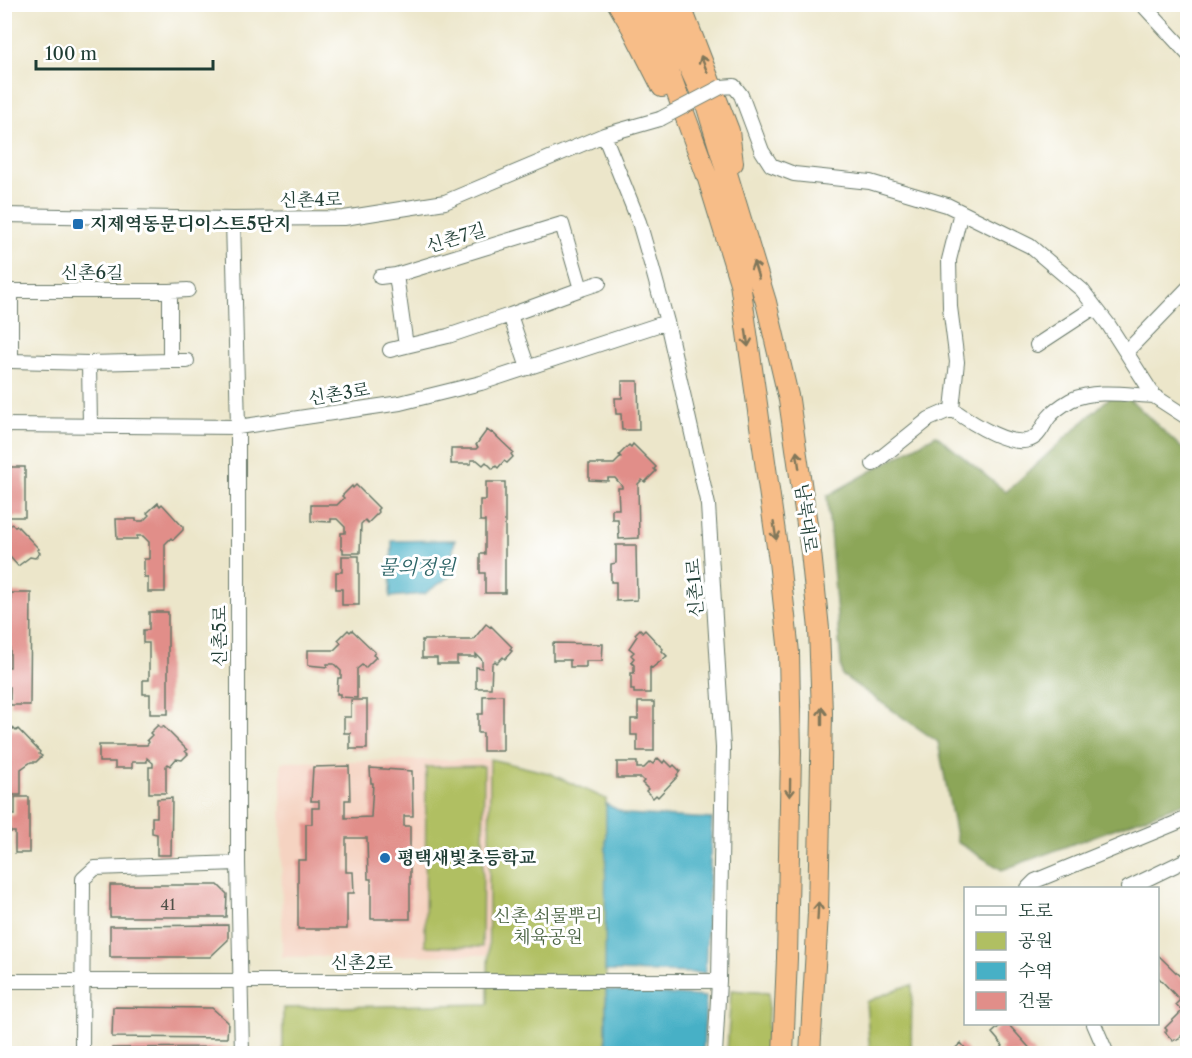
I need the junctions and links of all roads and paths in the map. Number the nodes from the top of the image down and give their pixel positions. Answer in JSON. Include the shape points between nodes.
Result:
{"nodes":[{"id":1,"x":618,"y":4,"type":"edge"},
{"id":2,"x":638,"y":4,"type":"edge"},
{"id":3,"x":660,"y":4,"type":"edge"},
{"id":4,"x":680,"y":4,"type":"edge"},
{"id":5,"x":1142,"y":4,"type":"edge"},
{"id":6,"x":1188,"y":54,"type":"edge"},
{"id":7,"x":604,"y":135,"type":"junction"},
{"id":8,"x":735,"y":201,"type":"junction"},
{"id":9,"x":961,"y":212,"type":"junction"},
{"id":10,"x":4,"y":215,"type":"edge"},
{"id":11,"x":233,"y":219,"type":"junction"},
{"id":12,"x":723,"y":230,"type":"junction"},
{"id":13,"x":396,"y":276,"type":"junction"},
{"id":14,"x":380,"y":277,"type":"dead end"},
{"id":15,"x":599,"y":283,"type":"dead end"},
{"id":16,"x":1188,"y":288,"type":"edge"},
{"id":17,"x":581,"y":289,"type":"junction"},
{"id":18,"x":188,"y":290,"type":"dead end"},
{"id":19,"x":8,"y":291,"type":"edge"},
{"id":20,"x":171,"y":291,"type":"junction"},
{"id":21,"x":1095,"y":307,"type":"junction"},
{"id":22,"x":510,"y":315,"type":"junction"},
{"id":23,"x":667,"y":322,"type":"junction"},
{"id":24,"x":1037,"y":345,"type":"dead end"},
{"id":25,"x":406,"y":346,"type":"junction"},
{"id":26,"x":390,"y":350,"type":"dead end"},
{"id":27,"x":1127,"y":351,"type":"junction"},
{"id":28,"x":187,"y":361,"type":"dead end"},
{"id":29,"x":8,"y":362,"type":"edge"},
{"id":30,"x":171,"y":362,"type":"junction"},
{"id":31,"x":89,"y":363,"type":"junction"},
{"id":32,"x":528,"y":368,"type":"junction"},
{"id":33,"x":1154,"y":396,"type":"junction"},
{"id":34,"x":952,"y":409,"type":"junction"},
{"id":35,"x":1188,"y":418,"type":"edge"},
{"id":36,"x":4,"y":425,"type":"edge"},
{"id":37,"x":90,"y":425,"type":"junction"},
{"id":38,"x":238,"y":428,"type":"junction"},
{"id":39,"x":873,"y":464,"type":"dead end"},
{"id":40,"x":1188,"y":818,"type":"edge"},
{"id":41,"x":1188,"y":859,"type":"edge"},
{"id":42,"x":238,"y":863,"type":"junction"},
{"id":43,"x":1029,"y":887,"type":"edge"},
{"id":44,"x":1130,"y":887,"type":"edge"},
{"id":45,"x":4,"y":981,"type":"edge"},
{"id":46,"x":82,"y":981,"type":"junction"},
{"id":47,"x":240,"y":981,"type":"junction"},
{"id":48,"x":719,"y":981,"type":"junction"},
{"id":49,"x":1095,"y":1025,"type":"edge"},
{"id":50,"x":82,"y":1053,"type":"edge"},
{"id":51,"x":242,"y":1053,"type":"edge"},
{"id":52,"x":715,"y":1053,"type":"edge"},
{"id":53,"x":783,"y":1053,"type":"edge"},
{"id":54,"x":810,"y":1053,"type":"edge"},
{"id":55,"x":1107,"y":1053,"type":"edge"}],
"edges":[{"from":1,"to":12,"type":"highway","via":[[657,74],[710,212]]},
{"from":2,"to":12,"type":"highway","name":"남북대로","via":[[666,63]]},
{"from":3,"to":8,"type":"highway","name":"남북대로","via":[[706,104]]},
{"from":8,"to":4,"type":"highway","one_way":true,"via":[[729,131]]},
{"from":5,"to":6,"type":"street"},
{"from":7,"to":9,"type":"street","name":"신촌4로","bridge":true,"via":[[660,119],[721,87],[734,86],[771,165],[794,174],[870,182]]},
{"from":7,"to":11,"type":"street","name":"신촌4로","via":[[445,202],[344,218]]},
{"from":7,"to":23,"type":"street","name":"신촌1로","via":[[639,222]]},
{"from":54,"to":8,"type":"highway","name":"남북대로","one_way":true,"via":[[821,823],[819,629],[789,400],[766,302]]},
{"from":9,"to":21,"type":"street","via":[[1030,246],[1082,290]]},
{"from":9,"to":34,"type":"street","via":[[949,260],[957,362]]},
{"from":10,"to":11,"type":"street","name":"신촌4로"},
{"from":11,"to":38,"type":"street","name":"신촌5로"},
{"from":12,"to":53,"type":"highway","name":"남북대로","one_way":true,"via":[[740,283],[789,653],[791,753]]},
{"from":13,"to":14,"type":"street","name":"신촌7길"},
{"from":13,"to":17,"type":"street","name":"신촌7길","via":[[568,222]]},
{"from":13,"to":25,"type":"street"},
{"from":15,"to":17,"type":"street"},
{"from":16,"to":27,"type":"street"},
{"from":17,"to":22,"type":"street"},
{"from":18,"to":20,"type":"street","name":"신촌6길"},
{"from":19,"to":20,"type":"street","name":"신촌6길"},
{"from":19,"to":29,"type":"street","name":"신촌6길"},
{"from":20,"to":30,"type":"street"},
{"from":21,"to":24,"type":"street"},
{"from":21,"to":27,"type":"street"},
{"from":22,"to":25,"type":"street"},
{"from":22,"to":32,"type":"street"},
{"from":23,"to":32,"type":"street","name":"신촌3로"},
{"from":23,"to":48,"type":"street","name":"신촌1로","via":[[708,505],[723,748]]},
{"from":25,"to":26,"type":"street"},
{"from":27,"to":33,"type":"street"},
{"from":28,"to":30,"type":"street","name":"신촌6길"},
{"from":29,"to":31,"type":"street","name":"신촌6길"},
{"from":30,"to":31,"type":"street","name":"신촌6길"},
{"from":31,"to":37,"type":"street"},
{"from":32,"to":38,"type":"street","name":"신촌3로","via":[[400,402]]},
{"from":33,"to":34,"type":"street","via":[[1093,394],[1071,400],[1050,415],[1028,441],[992,434]]},
{"from":33,"to":35,"type":"street"},
{"from":34,"to":39,"type":"street","via":[[929,419]]},
{"from":36,"to":37,"type":"street","name":"신촌3로"},
{"from":37,"to":38,"type":"street","name":"신촌3로"},
{"from":38,"to":42,"type":"street","name":"신촌5로"},
{"from":40,"to":43,"type":"street","via":[[1035,881]]},
{"from":41,"to":44,"type":"street"},
{"from":42,"to":46,"type":"street","via":[[95,868],[83,879]]},
{"from":42,"to":47,"type":"street","name":"신촌5로"},
{"from":45,"to":46,"type":"street","name":"신촌2로"},
{"from":46,"to":47,"type":"street","name":"신촌2로"},
{"from":46,"to":50,"type":"street"},
{"from":47,"to":48,"type":"street","name":"신촌2로"},
{"from":47,"to":51,"type":"street","name":"신촌5로"},
{"from":48,"to":52,"type":"street","name":"신촌1로"},
{"from":49,"to":55,"type":"street"}]}
